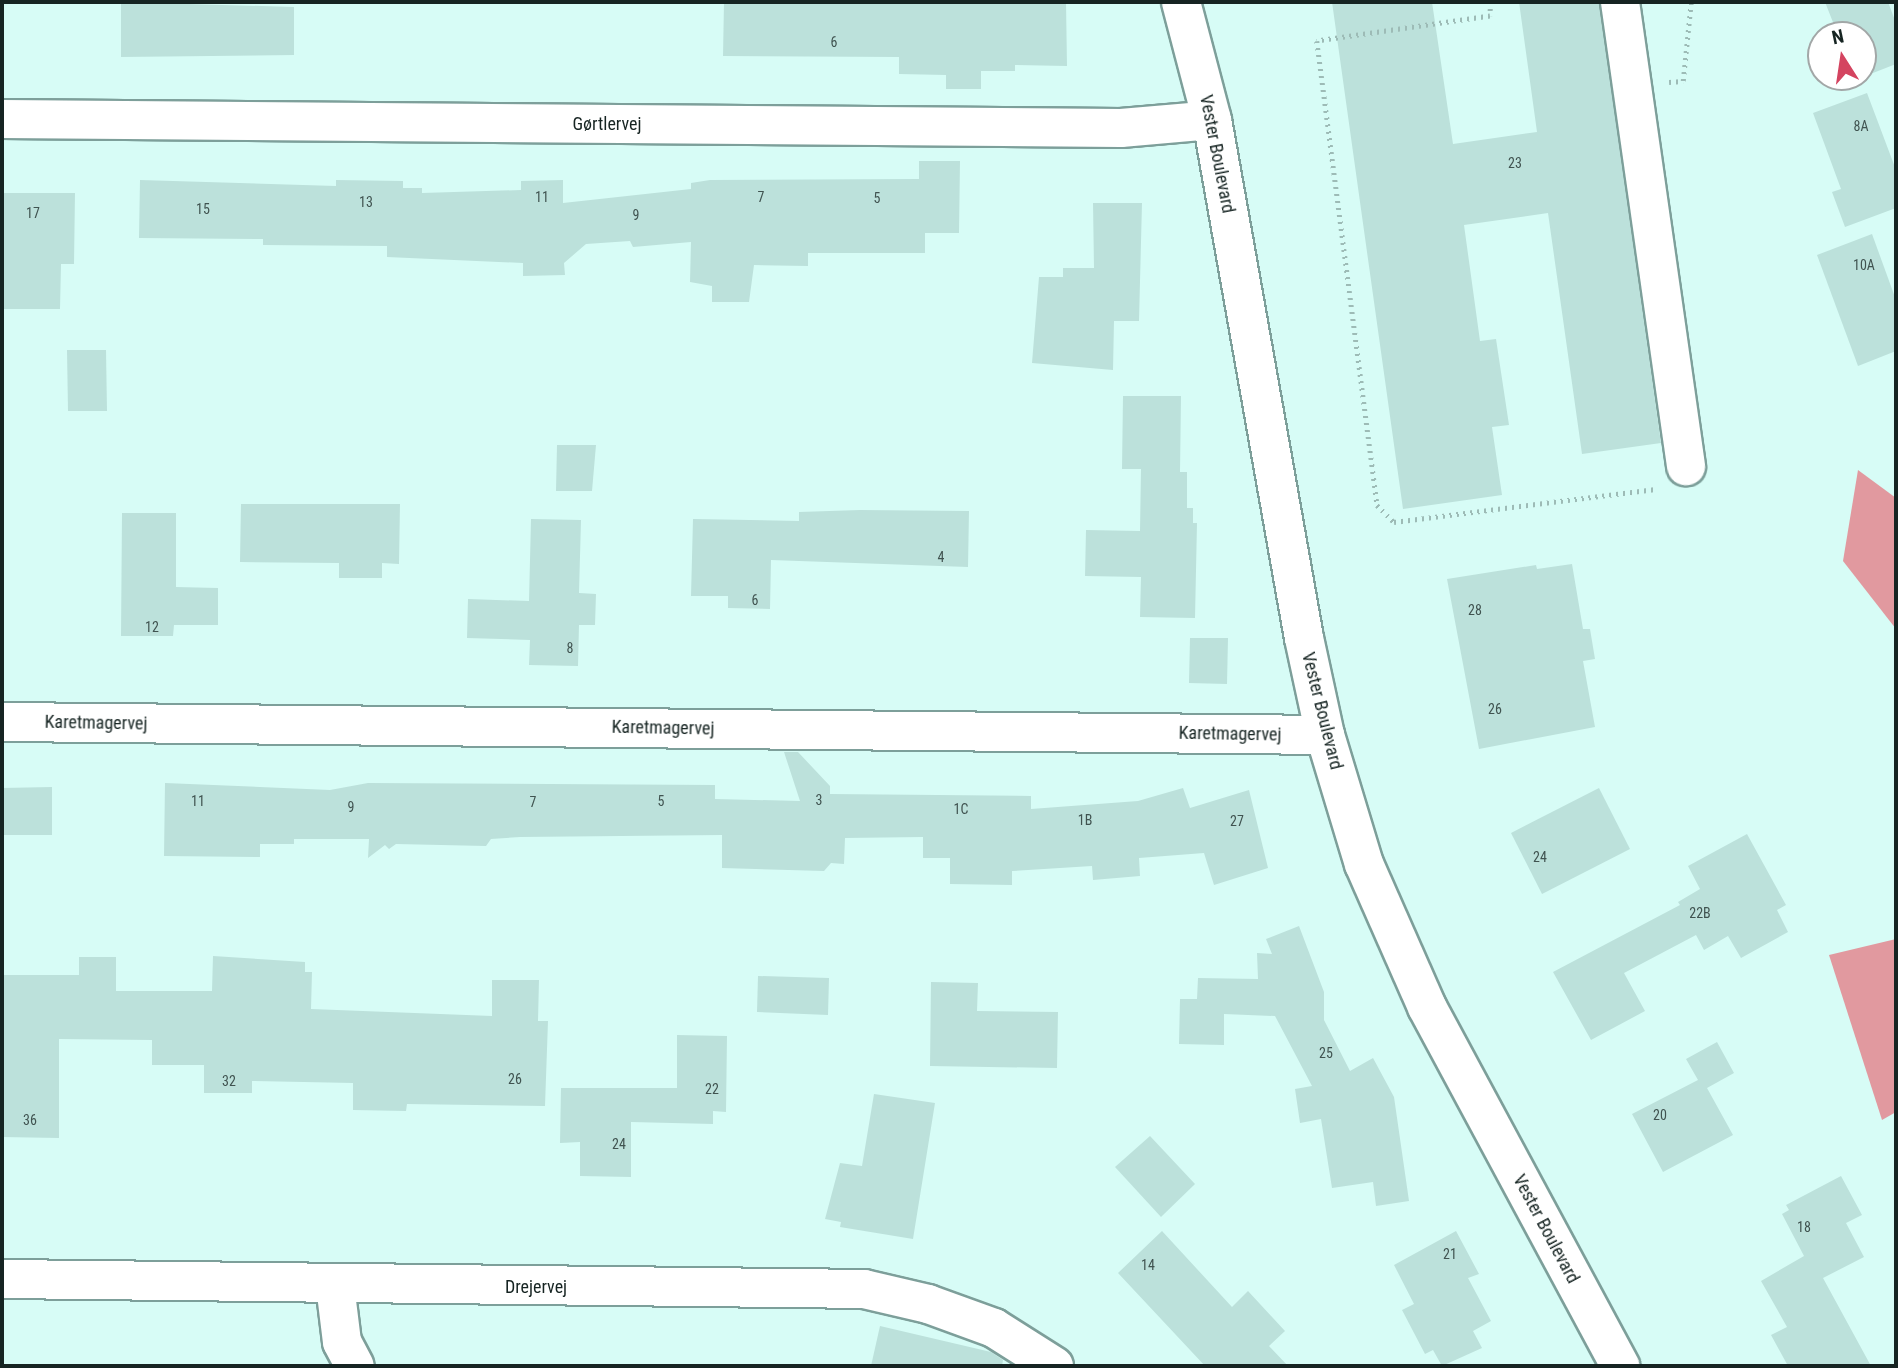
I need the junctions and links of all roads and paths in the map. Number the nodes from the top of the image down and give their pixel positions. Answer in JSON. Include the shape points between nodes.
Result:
{"nodes":[{"id":1,"x":1181,"y":2,"type":"edge"},
{"id":2,"x":1492,"y":2,"type":"edge"},
{"id":3,"x":1620,"y":2,"type":"edge"},
{"id":4,"x":1691,"y":2,"type":"edge"},
{"id":5,"x":1632,"y":82,"type":"junction"},
{"id":6,"x":2,"y":119,"type":"edge"},
{"id":7,"x":1212,"y":120,"type":"junction"},
{"id":8,"x":1686,"y":466,"type":"joint"},
{"id":9,"x":2,"y":722,"type":"edge"},
{"id":10,"x":1325,"y":735,"type":"junction"},
{"id":11,"x":2,"y":1279,"type":"edge"},
{"id":12,"x":335,"y":1285,"type":"junction"},
{"id":13,"x":355,"y":1366,"type":"edge"},
{"id":14,"x":1054,"y":1366,"type":"edge"},
{"id":15,"x":1620,"y":1366,"type":"edge"}],
"edges":[{"from":1,"to":7,"type":"street","name":"Vester Boulevard"},
{"from":2,"to":8,"type":"path","via":[[1489,16],[1317,41],[1377,505],[1394,522],[1656,489]]},
{"from":3,"to":5,"type":"street"},
{"from":4,"to":5,"type":"path","via":[[1683,82]]},
{"from":5,"to":8,"type":"street"},
{"from":6,"to":7,"type":"street","name":"Gørtlervej","via":[[1121,128]]},
{"from":7,"to":10,"type":"street","name":"Vester Boulevard"},
{"from":9,"to":10,"type":"street","name":"Karetmagervej"},
{"from":10,"to":15,"type":"street","name":"Vester Boulevard","via":[[1364,864],[1427,1007]]},
{"from":11,"to":12,"type":"street","name":"Drejervej"},
{"from":12,"to":13,"type":"street","via":[[342,1342]]},
{"from":12,"to":14,"type":"street","name":"Drejervej","via":[[864,1289],[928,1304],[994,1328]]}]}
